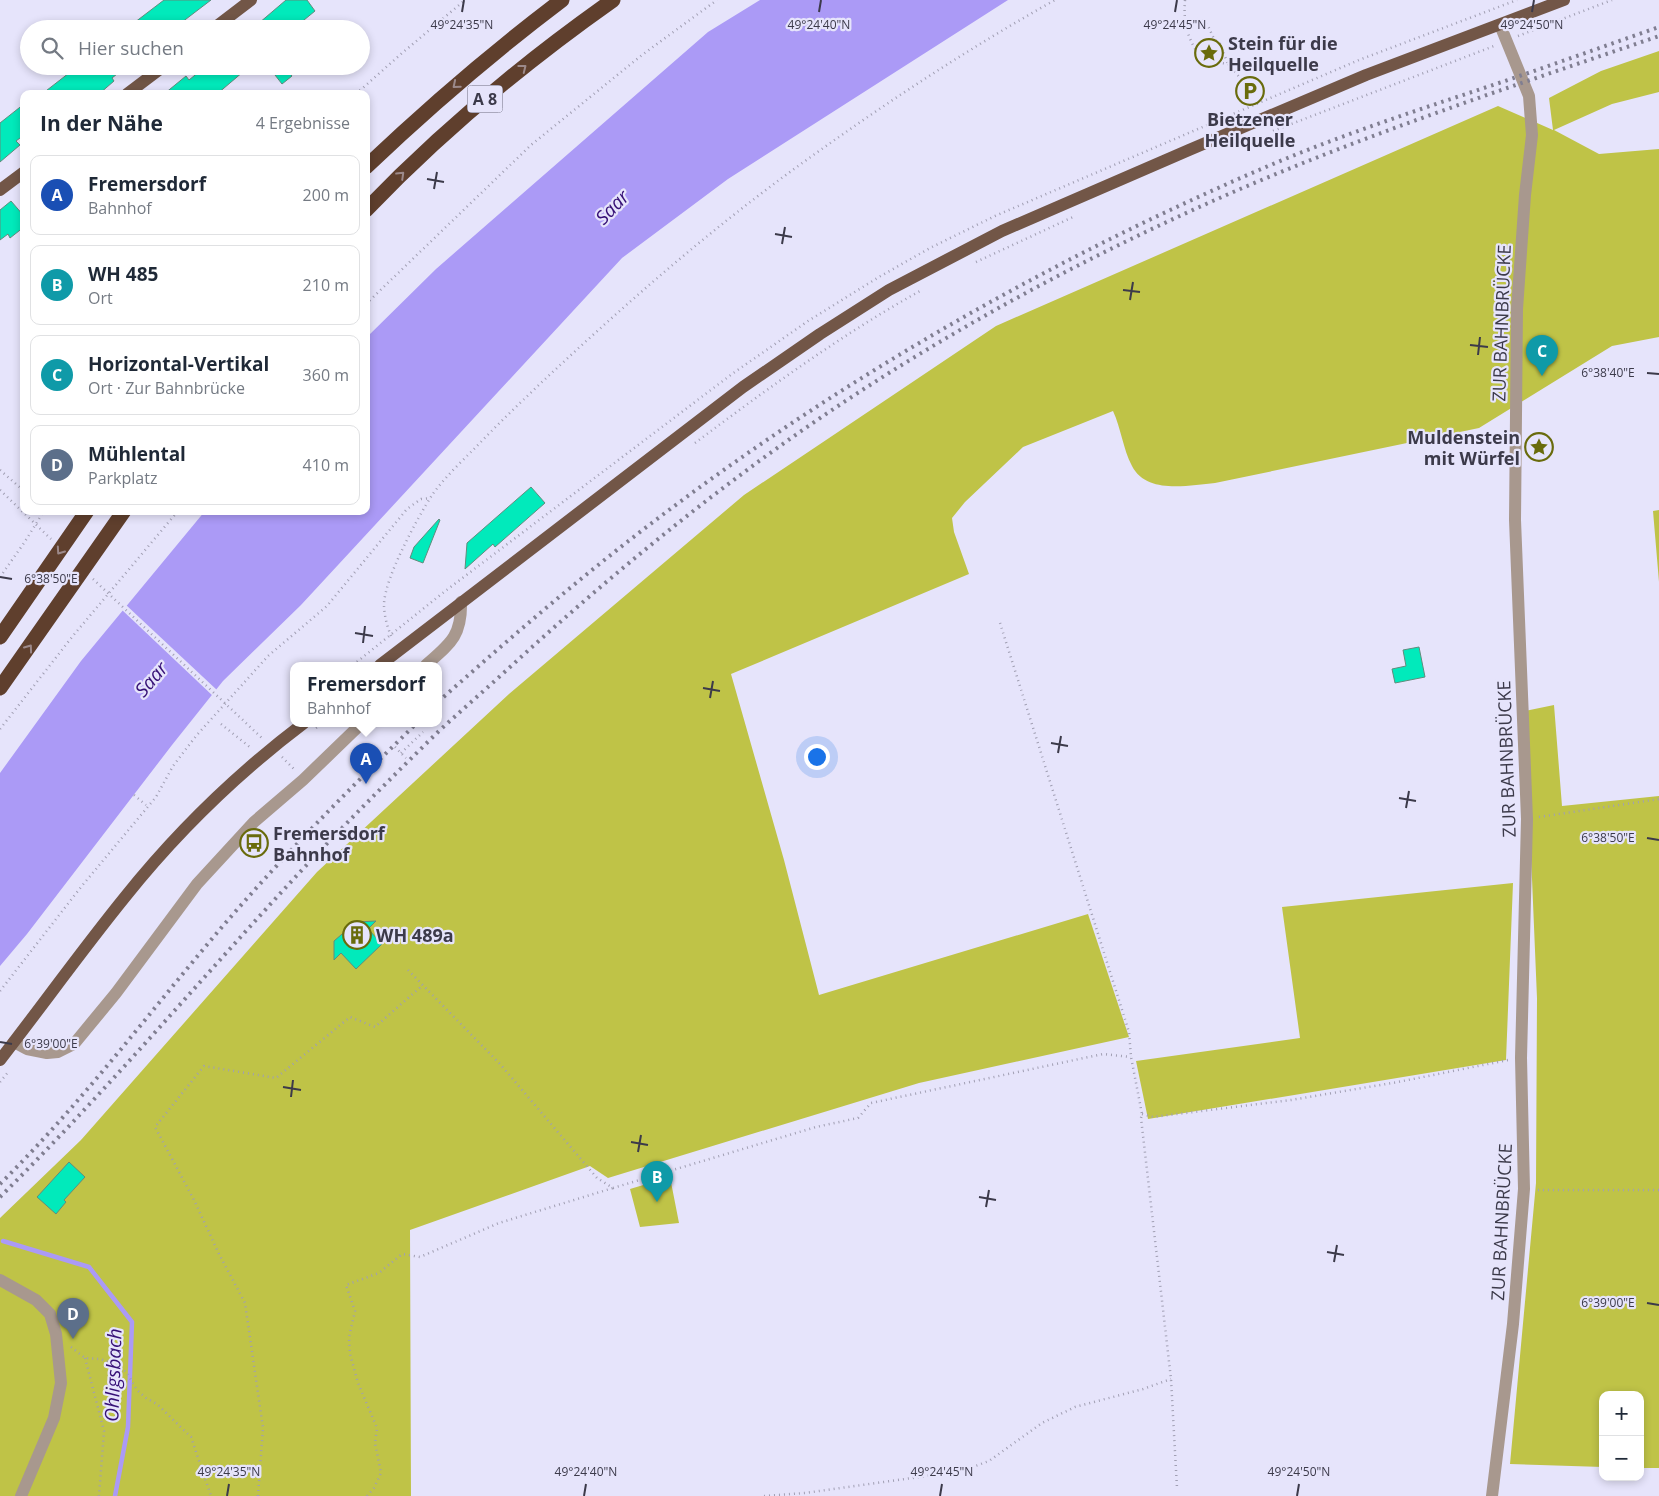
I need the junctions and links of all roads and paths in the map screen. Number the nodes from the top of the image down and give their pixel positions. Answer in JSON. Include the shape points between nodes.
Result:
{"nodes":[{"id":1,"x":251,"y":0,"type":"edge"},
{"id":2,"x":465,"y":0,"type":"edge"},
{"id":3,"x":562,"y":0,"type":"edge"},
{"id":4,"x":614,"y":0,"type":"edge"},
{"id":5,"x":717,"y":0,"type":"edge"},
{"id":6,"x":1055,"y":0,"type":"edge"},
{"id":7,"x":1185,"y":0,"type":"edge"},
{"id":8,"x":1564,"y":0,"type":"edge"},
{"id":9,"x":1612,"y":0,"type":"edge"},
{"id":10,"x":1203,"y":19,"type":"dead end"},
{"id":11,"x":225,"y":20,"type":"edge"},
{"id":12,"x":1500,"y":25,"type":"junction"},
{"id":13,"x":1506,"y":41,"type":"junction"},
{"id":14,"x":1228,"y":64,"type":"junction"},
{"id":15,"x":152,"y":75,"type":"edge"},
{"id":16,"x":1248,"y":87,"type":"dead end"},
{"id":17,"x":132,"y":90,"type":"edge"},
{"id":18,"x":360,"y":90,"type":"edge"},
{"id":19,"x":1266,"y":134,"type":"dead end"},
{"id":20,"x":370,"y":163,"type":"edge"},
{"id":21,"x":20,"y":175,"type":"edge"},
{"id":22,"x":0,"y":190,"type":"edge"},
{"id":23,"x":370,"y":206,"type":"edge"},
{"id":24,"x":1076,"y":216,"type":"dead end"},
{"id":25,"x":972,"y":264,"type":"dead end"},
{"id":26,"x":922,"y":290,"type":"dead end"},
{"id":27,"x":370,"y":300,"type":"edge"},
{"id":28,"x":693,"y":445,"type":"dead end"},
{"id":29,"x":0,"y":470,"type":"edge"},
{"id":30,"x":20,"y":488,"type":"edge"},
{"id":31,"x":0,"y":490,"type":"edge"},
{"id":32,"x":431,"y":498,"type":"junction"},
{"id":33,"x":20,"y":509,"type":"edge"},
{"id":34,"x":26,"y":515,"type":"edge"},
{"id":35,"x":42,"y":515,"type":"edge"},
{"id":36,"x":85,"y":515,"type":"edge"},
{"id":37,"x":121,"y":515,"type":"edge"},
{"id":38,"x":175,"y":515,"type":"edge"},
{"id":39,"x":58,"y":545,"type":"dead end"},
{"id":40,"x":87,"y":572,"type":"dead end"},
{"id":41,"x":0,"y":577,"type":"edge"},
{"id":42,"x":461,"y":602,"type":"junction"},
{"id":43,"x":1000,"y":623,"type":"dead end"},
{"id":44,"x":0,"y":637,"type":"edge"},
{"id":45,"x":398,"y":652,"type":"junction"},
{"id":46,"x":384,"y":662,"type":"edge"},
{"id":47,"x":429,"y":662,"type":"edge"},
{"id":48,"x":0,"y":688,"type":"edge"},
{"id":49,"x":221,"y":724,"type":"dead end"},
{"id":50,"x":308,"y":727,"type":"edge"},
{"id":51,"x":358,"y":727,"type":"edge"},
{"id":52,"x":0,"y":729,"type":"edge"},
{"id":53,"x":423,"y":732,"type":"dead end"},
{"id":54,"x":267,"y":743,"type":"dead end"},
{"id":55,"x":395,"y":746,"type":"dead end"},
{"id":56,"x":252,"y":749,"type":"dead end"},
{"id":57,"x":286,"y":750,"type":"dead end"},
{"id":58,"x":401,"y":753,"type":"junction"},
{"id":59,"x":406,"y":758,"type":"dead end"},
{"id":60,"x":296,"y":770,"type":"dead end"},
{"id":61,"x":134,"y":795,"type":"dead end"},
{"id":62,"x":1659,"y":799,"type":"edge"},
{"id":63,"x":146,"y":805,"type":"dead end"},
{"id":64,"x":1528,"y":819,"type":"junction"},
{"id":65,"x":408,"y":970,"type":"dead end"},
{"id":66,"x":424,"y":985,"type":"junction"},
{"id":67,"x":0,"y":991,"type":"edge"},
{"id":68,"x":14,"y":1042,"type":"junction"},
{"id":69,"x":1131,"y":1057,"type":"junction"},
{"id":70,"x":1521,"y":1058,"type":"junction"},
{"id":71,"x":0,"y":1060,"type":"edge"},
{"id":72,"x":1142,"y":1114,"type":"junction"},
{"id":73,"x":613,"y":1188,"type":"junction"},
{"id":74,"x":1524,"y":1189,"type":"junction"},
{"id":75,"x":1659,"y":1190,"type":"edge"},
{"id":76,"x":0,"y":1280,"type":"edge"},
{"id":77,"x":1170,"y":1379,"type":"junction"},
{"id":78,"x":1177,"y":1488,"type":"dead end"},
{"id":79,"x":21,"y":1496,"type":"edge"},
{"id":80,"x":100,"y":1496,"type":"edge"},
{"id":81,"x":211,"y":1496,"type":"edge"},
{"id":82,"x":258,"y":1496,"type":"edge"},
{"id":83,"x":367,"y":1496,"type":"edge"},
{"id":84,"x":765,"y":1496,"type":"edge"},
{"id":85,"x":1492,"y":1496,"type":"edge"}],
"edges":[{"from":1,"to":11,"type":"main road"},
{"from":2,"to":18,"type":"path"},
{"from":3,"to":20,"type":"highway","number":"A 8","one_way":true,"via":[[422,114]]},
{"from":23,"to":4,"type":"highway","number":"A 8","one_way":true,"via":[[442,136],[516,74]]},
{"from":5,"to":27,"type":"path","via":[[642,55],[531,145]]},
{"from":6,"to":32,"type":"path","via":[[930,74],[792,171],[696,245],[500,421]]},
{"from":7,"to":14,"type":"path","via":[[1186,30],[1202,60]]},
{"from":8,"to":12,"type":"main road"},
{"from":9,"to":13,"type":"path"},
{"from":10,"to":14,"type":"path","via":[[1220,44]]},
{"from":12,"to":13,"type":"street","name":"ZUR BAHNBRÜCKE"},
{"from":12,"to":42,"type":"main road","via":[[1357,79],[1029,219],[889,290],[743,387]]},
{"from":13,"to":19,"type":"path"},
{"from":13,"to":64,"type":"street","name":"ZUR BAHNBRÜCKE","via":[[1528,96],[1532,135],[1516,309],[1515,520]]},
{"from":14,"to":16,"type":"path"},
{"from":15,"to":17,"type":"main road"},
{"from":21,"to":22,"type":"main road"},
{"from":24,"to":25,"type":"path"},
{"from":26,"to":28,"type":"path","via":[[831,346]]},
{"from":29,"to":30,"type":"path"},
{"from":31,"to":33,"type":"path"},
{"from":32,"to":45,"type":"path","via":[[387,584],[385,617]]},
{"from":32,"to":67,"type":"path","via":[[421,499],[407,509],[327,606],[268,656],[201,729],[173,766],[156,797]]},
{"from":34,"to":39,"type":"path"},
{"from":35,"to":41,"type":"path"},
{"from":36,"to":44,"type":"highway","one_way":true},
{"from":48,"to":37,"type":"highway","one_way":true},
{"from":38,"to":52,"type":"path"},
{"from":40,"to":54,"type":"path"},
{"from":42,"to":45,"type":"main road"},
{"from":42,"to":47,"type":"street","via":[[457,633]]},
{"from":43,"to":69,"type":"path","via":[[1129,1032]]},
{"from":45,"to":46,"type":"main road"},
{"from":49,"to":56,"type":"path"},
{"from":50,"to":68,"type":"main road","via":[[276,744],[211,803],[162,854]]},
{"from":51,"to":68,"type":"street","via":[[254,822],[197,884],[74,1044],[58,1052],[47,1053],[27,1049]]},
{"from":53,"to":58,"type":"path"},
{"from":55,"to":58,"type":"path"},
{"from":57,"to":60,"type":"path","via":[[280,757]]},
{"from":58,"to":59,"type":"path"},
{"from":61,"to":63,"type":"path"},
{"from":62,"to":64,"type":"path"},
{"from":64,"to":70,"type":"street","name":"ZUR BAHNBRÜCKE"},
{"from":65,"to":66,"type":"path"},
{"from":66,"to":73,"type":"path","via":[[500,1064],[597,1178]]},
{"from":66,"to":82,"type":"path","via":[[374,1027],[350,1017],[276,1078],[204,1066],[155,1127],[245,1303],[263,1428]]},
{"from":68,"to":71,"type":"main road"},
{"from":69,"to":72,"type":"path"},
{"from":69,"to":73,"type":"path","via":[[1102,1054],[871,1103],[858,1118],[816,1127]]},
{"from":70,"to":72,"type":"path","via":[[1291,1100],[1153,1117]]},
{"from":70,"to":74,"type":"street","name":"ZUR BAHNBRÜCKE"},
{"from":72,"to":77,"type":"path"},
{"from":73,"to":83,"type":"path","via":[[499,1223],[420,1257],[402,1254],[379,1273],[346,1285],[356,1312],[349,1337],[350,1354],[376,1428],[375,1443],[381,1473]]},
{"from":74,"to":75,"type":"path"},
{"from":74,"to":85,"type":"street","name":"ZUR BAHNBRÜCKE","via":[[1513,1324]]},
{"from":76,"to":79,"type":"street","via":[[36,1300],[50,1314],[56,1334],[61,1383],[54,1418]]},
{"from":77,"to":78,"type":"path"},
{"from":77,"to":84,"type":"path","via":[[1075,1407],[1042,1423],[989,1461],[962,1471]]},
{"from":80,"to":81,"type":"path","via":[[104,1431],[85,1358],[117,1365],[127,1373],[137,1390],[157,1404],[191,1437]]}]}
